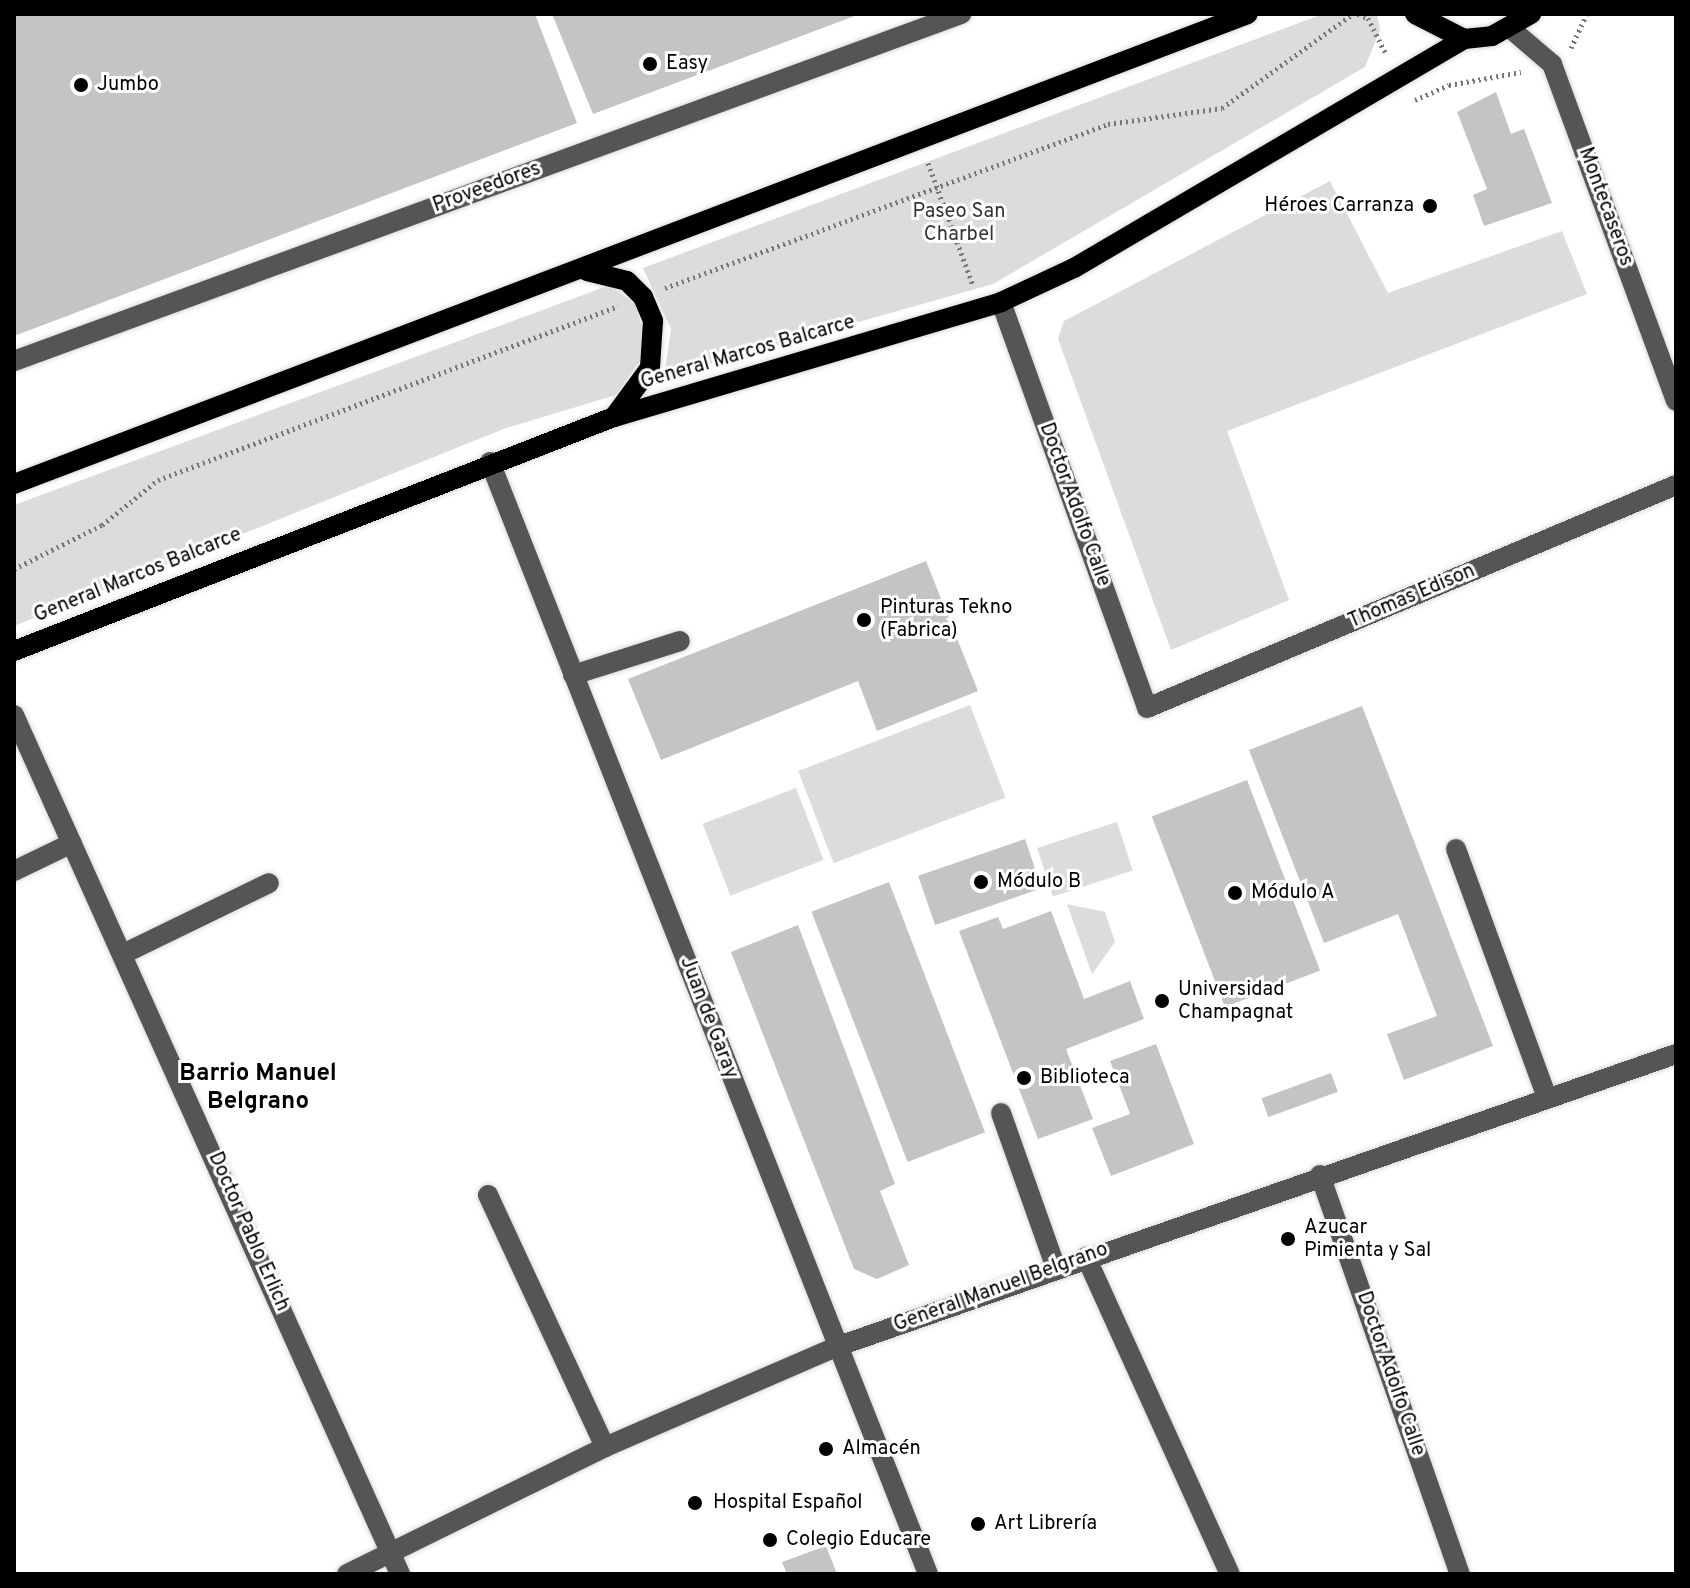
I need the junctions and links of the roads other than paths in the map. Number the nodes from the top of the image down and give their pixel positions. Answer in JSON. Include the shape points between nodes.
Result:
{"nodes":[{"id":1,"x":961,"y":14,"type":"edge"},
{"id":2,"x":1248,"y":14,"type":"edge"},
{"id":3,"x":1415,"y":14,"type":"edge"},
{"id":4,"x":1531,"y":14,"type":"edge"},
{"id":5,"x":1511,"y":29,"type":"junction"},
{"id":6,"x":1464,"y":39,"type":"junction"},
{"id":7,"x":581,"y":270,"type":"junction"},
{"id":8,"x":991,"y":305,"type":"junction"},
{"id":9,"x":14,"y":361,"type":"edge"},
{"id":10,"x":1676,"y":401,"type":"edge"},
{"id":11,"x":614,"y":417,"type":"junction"},
{"id":12,"x":490,"y":462,"type":"junction"},
{"id":13,"x":14,"y":484,"type":"edge"},
{"id":14,"x":1676,"y":485,"type":"edge"},
{"id":15,"x":680,"y":641,"type":"dead end"},
{"id":16,"x":14,"y":651,"type":"edge"},
{"id":17,"x":573,"y":675,"type":"junction"},
{"id":18,"x":1147,"y":708,"type":"joint"},
{"id":19,"x":14,"y":715,"type":"edge"},
{"id":20,"x":72,"y":843,"type":"junction"},
{"id":21,"x":1456,"y":849,"type":"dead end"},
{"id":22,"x":14,"y":871,"type":"edge"},
{"id":23,"x":269,"y":883,"type":"dead end"},
{"id":24,"x":123,"y":954,"type":"junction"},
{"id":25,"x":1676,"y":1054,"type":"edge"},
{"id":26,"x":1547,"y":1098,"type":"junction"},
{"id":27,"x":1001,"y":1113,"type":"dead end"},
{"id":28,"x":1320,"y":1175,"type":"junction"},
{"id":29,"x":488,"y":1195,"type":"dead end"},
{"id":30,"x":1086,"y":1257,"type":"junction"},
{"id":31,"x":1056,"y":1268,"type":"junction"},
{"id":32,"x":836,"y":1347,"type":"junction"},
{"id":33,"x":605,"y":1447,"type":"junction"},
{"id":34,"x":391,"y":1550,"type":"junction"},
{"id":35,"x":347,"y":1574,"type":"edge"},
{"id":36,"x":400,"y":1574,"type":"edge"},
{"id":37,"x":928,"y":1574,"type":"edge"},
{"id":38,"x":1230,"y":1574,"type":"edge"},
{"id":39,"x":1460,"y":1574,"type":"edge"}],
"edges":[{"from":1,"to":9,"type":"street","name":"Proveedores"},
{"from":2,"to":7,"type":"main road"},
{"from":3,"to":6,"type":"main road"},
{"from":4,"to":5,"type":"main road"},
{"from":5,"to":6,"type":"main road","name":"General Marcos Balcarce"},
{"from":5,"to":10,"type":"street","name":"Montecaseros","via":[[1552,64]]},
{"from":6,"to":8,"type":"main road","name":"General Marcos Balcarce","via":[[1074,268]]},
{"from":7,"to":11,"type":"main road","via":[[615,275],[643,297],[655,353]]},
{"from":7,"to":13,"type":"main road"},
{"from":8,"to":11,"type":"main road","name":"General Marcos Balcarce"},
{"from":8,"to":18,"type":"street","name":"Doctor Adolfo Calle"},
{"from":11,"to":12,"type":"main road","name":"General Marcos Balcarce"},
{"from":12,"to":16,"type":"main road","name":"General Marcos Balcarce"},
{"from":12,"to":17,"type":"street","name":"Juan de Garay"},
{"from":14,"to":18,"type":"street","name":"Thomas Edison"},
{"from":15,"to":17,"type":"street"},
{"from":17,"to":32,"type":"street","name":"Juan de Garay"},
{"from":19,"to":20,"type":"street","name":"Doctor Pablo Erlich"},
{"from":20,"to":22,"type":"street"},
{"from":20,"to":24,"type":"street","name":"Doctor Pablo Erlich"},
{"from":21,"to":26,"type":"street"},
{"from":23,"to":24,"type":"street"},
{"from":24,"to":34,"type":"street","name":"Doctor Pablo Erlich"},
{"from":25,"to":26,"type":"street","name":"General Manuel Belgrano"},
{"from":26,"to":28,"type":"street","name":"General Manuel Belgrano"},
{"from":27,"to":31,"type":"street"},
{"from":28,"to":30,"type":"street","name":"General Manuel Belgrano"},
{"from":28,"to":39,"type":"street","name":"Doctor Adolfo Calle"},
{"from":29,"to":33,"type":"street"},
{"from":30,"to":31,"type":"street","name":"General Manuel Belgrano"},
{"from":30,"to":38,"type":"street"},
{"from":31,"to":32,"type":"street","name":"General Manuel Belgrano"},
{"from":32,"to":33,"type":"street","name":"General Manuel Belgrano"},
{"from":32,"to":37,"type":"street","name":"Juan de Garay"},
{"from":33,"to":34,"type":"street","name":"General Manuel Belgrano"},
{"from":34,"to":35,"type":"street","name":"General Manuel Belgrano"},
{"from":34,"to":36,"type":"street","name":"Doctor Pablo Erlich"}]}
